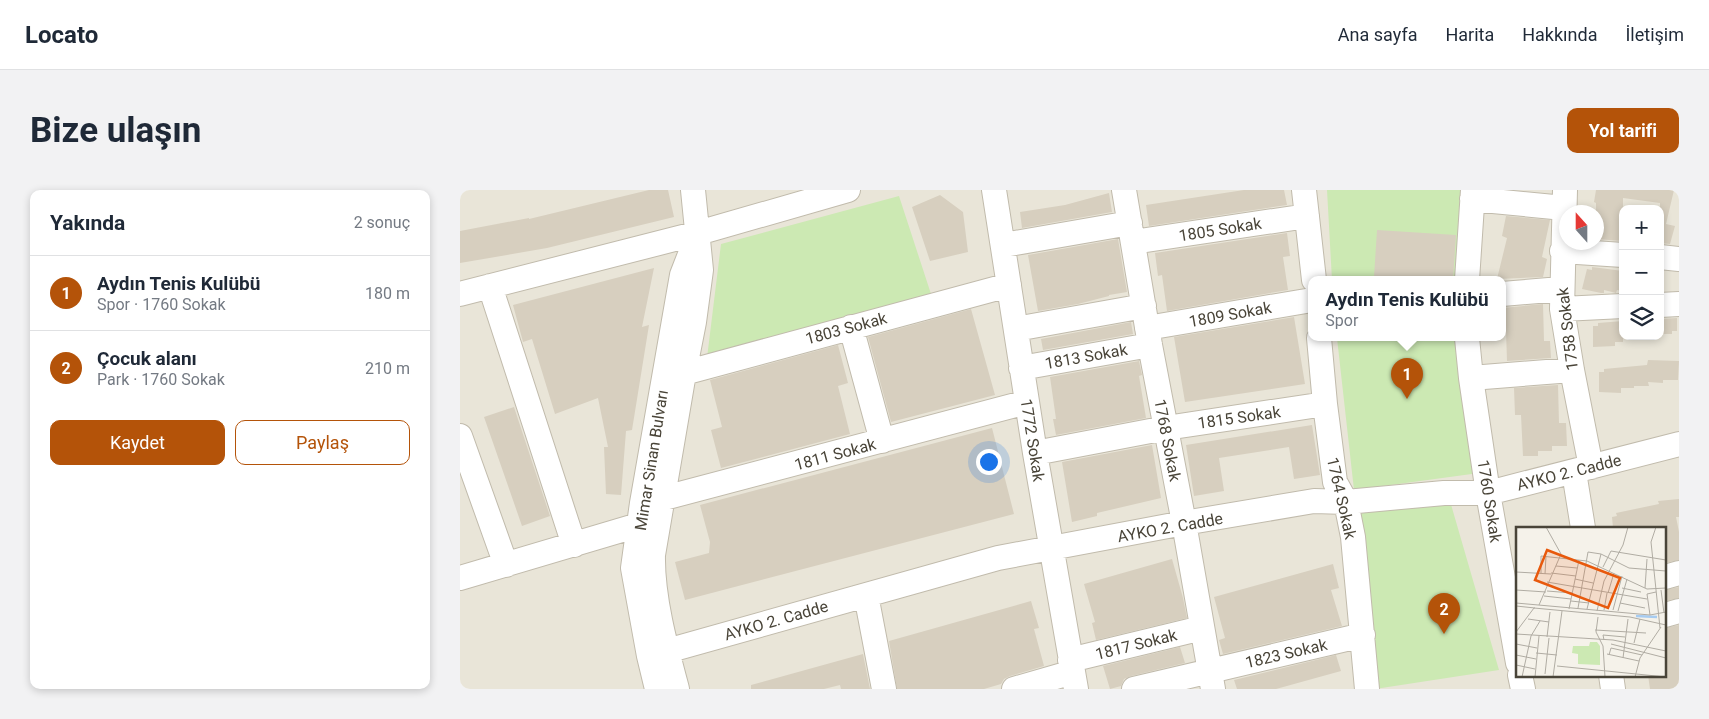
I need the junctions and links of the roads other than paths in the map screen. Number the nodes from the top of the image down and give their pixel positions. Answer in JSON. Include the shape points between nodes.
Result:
{"nodes":[{"id":1,"x":693,"y":190,"type":"edge"},
{"id":2,"x":848,"y":190,"type":"edge"},
{"id":3,"x":994,"y":190,"type":"edge"},
{"id":4,"x":1124,"y":190,"type":"edge"},
{"id":5,"x":1304,"y":190,"type":"edge"},
{"id":6,"x":1472,"y":194,"type":"edge"},
{"id":7,"x":1564,"y":199,"type":"edge"},
{"id":8,"x":1308,"y":216,"type":"junction"},
{"id":9,"x":1131,"y":232,"type":"junction"},
{"id":10,"x":698,"y":233,"type":"junction"},
{"id":11,"x":1004,"y":245,"type":"junction"},
{"id":12,"x":1562,"y":251,"type":"junction"},
{"id":13,"x":1619,"y":255,"type":"edge"},
{"id":14,"x":1664,"y":258,"type":"edge"},
{"id":15,"x":1679,"y":259,"type":"edge"},
{"id":16,"x":1314,"y":276,"type":"edge"},
{"id":17,"x":1467,"y":276,"type":"edge"},
{"id":18,"x":1009,"y":285,"type":"junction"},
{"id":19,"x":490,"y":286,"type":"junction"},
{"id":20,"x":460,"y":294,"type":"edge"},
{"id":21,"x":1506,"y":294,"type":"edge"},
{"id":22,"x":1562,"y":299,"type":"junction"},
{"id":23,"x":1308,"y":301,"type":"edge"},
{"id":24,"x":1679,"y":304,"type":"edge"},
{"id":25,"x":1664,"y":305,"type":"edge"},
{"id":26,"x":1619,"y":306,"type":"edge"},
{"id":27,"x":850,"y":327,"type":"junction"},
{"id":28,"x":1147,"y":327,"type":"junction"},
{"id":29,"x":1016,"y":329,"type":"junction"},
{"id":30,"x":1319,"y":341,"type":"edge"},
{"id":31,"x":1467,"y":341,"type":"edge"},
{"id":32,"x":1021,"y":368,"type":"junction"},
{"id":33,"x":1572,"y":370,"type":"junction"},
{"id":34,"x":684,"y":374,"type":"junction"},
{"id":35,"x":1471,"y":378,"type":"junction"},
{"id":36,"x":1027,"y":402,"type":"junction"},
{"id":37,"x":1325,"y":404,"type":"junction"},
{"id":38,"x":1166,"y":428,"type":"junction"},
{"id":39,"x":460,"y":436,"type":"edge"},
{"id":40,"x":882,"y":441,"type":"junction"},
{"id":41,"x":1679,"y":444,"type":"edge"},
{"id":42,"x":1034,"y":453,"type":"junction"},
{"id":43,"x":1583,"y":469,"type":"junction"},
{"id":44,"x":1488,"y":493,"type":"junction"},
{"id":45,"x":1346,"y":502,"type":"junction"},
{"id":46,"x":651,"y":512,"type":"junction"},
{"id":47,"x":1184,"y":523,"type":"junction"},
{"id":48,"x":1583,"y":527,"type":"edge"},
{"id":49,"x":574,"y":545,"type":"junction"},
{"id":50,"x":1052,"y":549,"type":"junction"},
{"id":51,"x":506,"y":565,"type":"junction"},
{"id":52,"x":1679,"y":573,"type":"edge"},
{"id":53,"x":1666,"y":577,"type":"edge"},
{"id":54,"x":460,"y":578,"type":"edge"},
{"id":55,"x":866,"y":595,"type":"junction"},
{"id":56,"x":1679,"y":611,"type":"edge"},
{"id":57,"x":1666,"y":615,"type":"edge"},
{"id":58,"x":1202,"y":628,"type":"junction"},
{"id":59,"x":1363,"y":635,"type":"junction"},
{"id":60,"x":1515,"y":638,"type":"edge"},
{"id":61,"x":658,"y":654,"type":"junction"},
{"id":62,"x":1073,"y":674,"type":"edge"},
{"id":63,"x":1212,"y":680,"type":"edge"},
{"id":64,"x":657,"y":689,"type":"edge"},
{"id":65,"x":677,"y":689,"type":"edge"},
{"id":66,"x":884,"y":689,"type":"edge"},
{"id":67,"x":1014,"y":689,"type":"edge"},
{"id":68,"x":1134,"y":689,"type":"edge"},
{"id":69,"x":1367,"y":689,"type":"edge"}],
"edges":[{"from":1,"to":10,"type":"street","name":"Mimar Sinan Bulvarı"},
{"from":2,"to":10,"type":"street"},
{"from":3,"to":11,"type":"street","name":"1772 Sokak"},
{"from":4,"to":9,"type":"street","name":"1768 Sokak"},
{"from":5,"to":8,"type":"street"},
{"from":6,"to":7,"type":"street"},
{"from":6,"to":17,"type":"street"},
{"from":7,"to":12,"type":"street","name":"1758 Sokak"},
{"from":8,"to":9,"type":"street","name":"1805 Sokak"},
{"from":8,"to":16,"type":"street"},
{"from":9,"to":11,"type":"street","name":"1805 Sokak"},
{"from":9,"to":28,"type":"street","name":"1768 Sokak"},
{"from":10,"to":19,"type":"street"},
{"from":10,"to":34,"type":"street","name":"Mimar Sinan Bulvarı","via":[[701,270]]},
{"from":10,"to":46,"type":"street","name":"Mimar Sinan Bulvarı","via":[[682,275]]},
{"from":11,"to":18,"type":"street","name":"1772 Sokak"},
{"from":12,"to":13,"type":"street"},
{"from":12,"to":22,"type":"street","name":"1758 Sokak"},
{"from":14,"to":15,"type":"street"},
{"from":18,"to":27,"type":"street","name":"1803 Sokak"},
{"from":18,"to":29,"type":"street","name":"1772 Sokak"},
{"from":19,"to":20,"type":"street"},
{"from":19,"to":49,"type":"street"},
{"from":21,"to":22,"type":"street"},
{"from":22,"to":26,"type":"street"},
{"from":22,"to":33,"type":"street","name":"1758 Sokak"},
{"from":23,"to":28,"type":"street","name":"1809 Sokak"},
{"from":24,"to":25,"type":"street"},
{"from":27,"to":34,"type":"street","name":"1803 Sokak"},
{"from":27,"to":40,"type":"street"},
{"from":28,"to":29,"type":"street"},
{"from":28,"to":32,"type":"street","name":"1813 Sokak"},
{"from":28,"to":38,"type":"street","name":"1768 Sokak"},
{"from":29,"to":32,"type":"street","name":"1772 Sokak"},
{"from":30,"to":37,"type":"street","name":"1764 Sokak"},
{"from":31,"to":35,"type":"street","name":"1760 Sokak"},
{"from":32,"to":36,"type":"street","name":"1772 Sokak"},
{"from":33,"to":35,"type":"street"},
{"from":33,"to":43,"type":"street","name":"1758 Sokak"},
{"from":34,"to":46,"type":"street","name":"Mimar Sinan Bulvarı"},
{"from":35,"to":44,"type":"street","name":"1760 Sokak"},
{"from":36,"to":40,"type":"street","name":"1811 Sokak"},
{"from":36,"to":42,"type":"street","name":"1772 Sokak"},
{"from":37,"to":38,"type":"street","name":"1815 Sokak"},
{"from":37,"to":45,"type":"street","name":"1764 Sokak","via":[[1335,482]]},
{"from":38,"to":42,"type":"street","name":"1815 Sokak"},
{"from":38,"to":47,"type":"street","name":"1768 Sokak"},
{"from":39,"to":51,"type":"street"},
{"from":40,"to":46,"type":"street","name":"1811 Sokak"},
{"from":41,"to":43,"type":"street","name":"AYKO 2. Cadde"},
{"from":42,"to":50,"type":"street","name":"1772 Sokak"},
{"from":43,"to":44,"type":"street","name":"AYKO 2. Cadde"},
{"from":43,"to":48,"type":"street","name":"1758 Sokak"},
{"from":44,"to":45,"type":"street","name":"AYKO 2. Cadde","via":[[1444,493]]},
{"from":44,"to":60,"type":"street","name":"1760 Sokak"},
{"from":45,"to":47,"type":"street","name":"AYKO 2. Cadde","via":[[1314,501]]},
{"from":45,"to":59,"type":"street","name":"1764 Sokak"},
{"from":46,"to":49,"type":"street","name":"1811 Sokak"},
{"from":46,"to":61,"type":"street","name":"Mimar Sinan Bulvarı","via":[[633,568]]},
{"from":47,"to":50,"type":"street","name":"AYKO 2. Cadde"},
{"from":47,"to":58,"type":"street","name":"1768 Sokak"},
{"from":49,"to":51,"type":"street","name":"1811 Sokak"},
{"from":50,"to":55,"type":"street","name":"AYKO 2. Cadde","via":[[998,558]]},
{"from":50,"to":62,"type":"street","name":"1772 Sokak"},
{"from":51,"to":54,"type":"street","name":"1811 Sokak"},
{"from":52,"to":53,"type":"street"},
{"from":55,"to":61,"type":"street","name":"AYKO 2. Cadde"},
{"from":55,"to":66,"type":"street"},
{"from":56,"to":57,"type":"street"},
{"from":58,"to":62,"type":"street","name":"1817 Sokak"},
{"from":58,"to":63,"type":"street","name":"1768 Sokak"},
{"from":59,"to":63,"type":"street","name":"1823 Sokak"},
{"from":59,"to":69,"type":"street","name":"1764 Sokak"},
{"from":61,"to":64,"type":"street","name":"Mimar Sinan Bulvarı"},
{"from":61,"to":65,"type":"street","name":"Mimar Sinan Bulvarı"},
{"from":62,"to":67,"type":"street","name":"1817 Sokak"},
{"from":63,"to":68,"type":"street","name":"1823 Sokak"}]}
